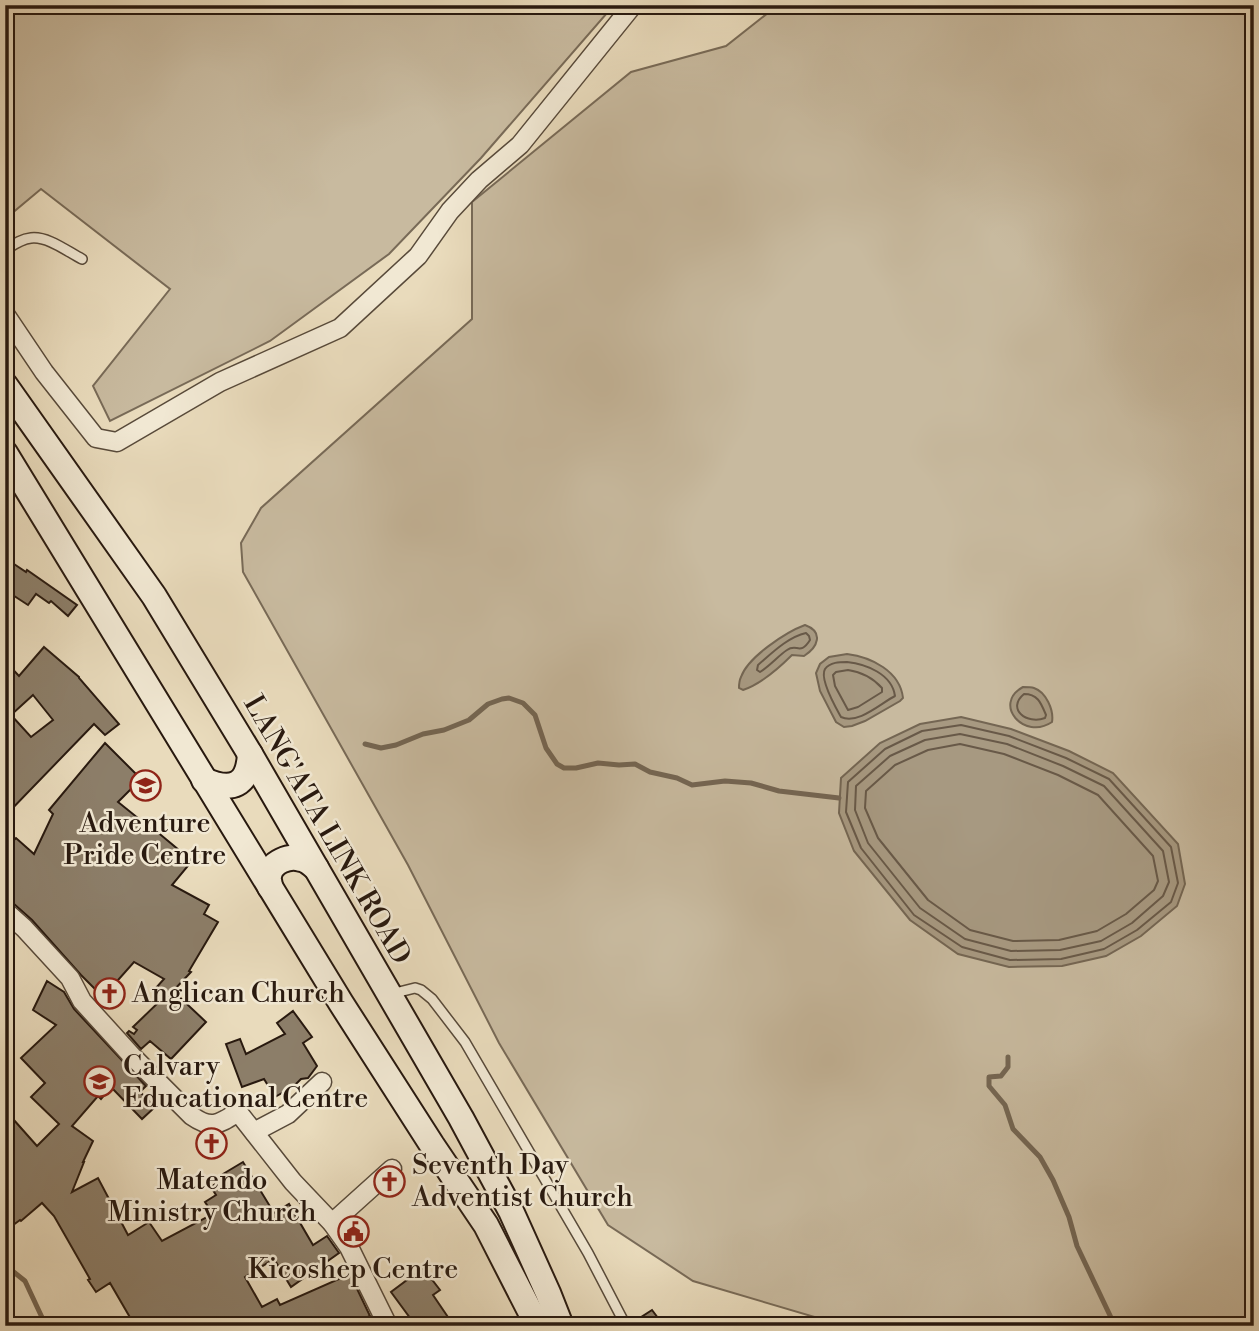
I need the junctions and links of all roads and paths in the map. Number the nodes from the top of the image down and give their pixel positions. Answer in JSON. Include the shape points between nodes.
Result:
{"nodes":[{"id":1,"x":633,"y":5,"type":"edge"},
{"id":2,"x":5,"y":250,"type":"edge"},
{"id":3,"x":82,"y":259,"type":"dead end"},
{"id":4,"x":5,"y":314,"type":"edge"},
{"id":5,"x":5,"y":385,"type":"edge"},
{"id":6,"x":5,"y":453,"type":"edge"},
{"id":7,"x":250,"y":754,"type":"junction"},
{"id":8,"x":204,"y":780,"type":"junction"},
{"id":9,"x":316,"y":868,"type":"junction"},
{"id":10,"x":270,"y":887,"type":"junction"},
{"id":11,"x":5,"y":911,"type":"edge"},
{"id":12,"x":389,"y":995,"type":"junction"},
{"id":13,"x":322,"y":1082,"type":"dead end"},
{"id":14,"x":254,"y":1132,"type":"junction"},
{"id":15,"x":392,"y":1169,"type":"dead end"},
{"id":16,"x":332,"y":1223,"type":"junction"},
{"id":17,"x":388,"y":1326,"type":"edge"},
{"id":18,"x":536,"y":1326,"type":"edge"},
{"id":19,"x":561,"y":1326,"type":"edge"},
{"id":20,"x":626,"y":1326,"type":"edge"}],
"edges":[{"from":1,"to":4,"type":"street","via":[[520,145],[450,211],[418,256],[340,328],[220,382],[117,442],[96,438]]},
{"from":2,"to":3,"type":"lane","via":[[33,237]]},
{"from":5,"to":7,"type":"main road","name":"LANG'ATA LINK ROAD","via":[[154,596]]},
{"from":6,"to":8,"type":"main road"},
{"from":7,"to":8,"type":"main road","via":[[245,778],[232,786]]},
{"from":7,"to":9,"type":"main road","name":"LANG'ATA LINK ROAD"},
{"from":8,"to":10,"type":"main road"},
{"from":9,"to":10,"type":"main road","via":[[298,858],[281,861],[269,875]]},
{"from":9,"to":12,"type":"main road","name":"LANG'ATA LINK ROAD"},
{"from":10,"to":18,"type":"main road","via":[[486,1225]]},
{"from":11,"to":14,"type":"street","via":[[70,978],[82,1001],[132,1056],[201,1123],[211,1126],[238,1112]]},
{"from":12,"to":19,"type":"main road","name":"LANG'ATA LINK ROAD","via":[[511,1211]]},
{"from":12,"to":20,"type":"lane","via":[[421,990],[464,1041]]},
{"from":13,"to":14,"type":"street","via":[[288,1114]]},
{"from":14,"to":16,"type":"street"},
{"from":15,"to":16,"type":"street"},
{"from":16,"to":17,"type":"street"}]}
